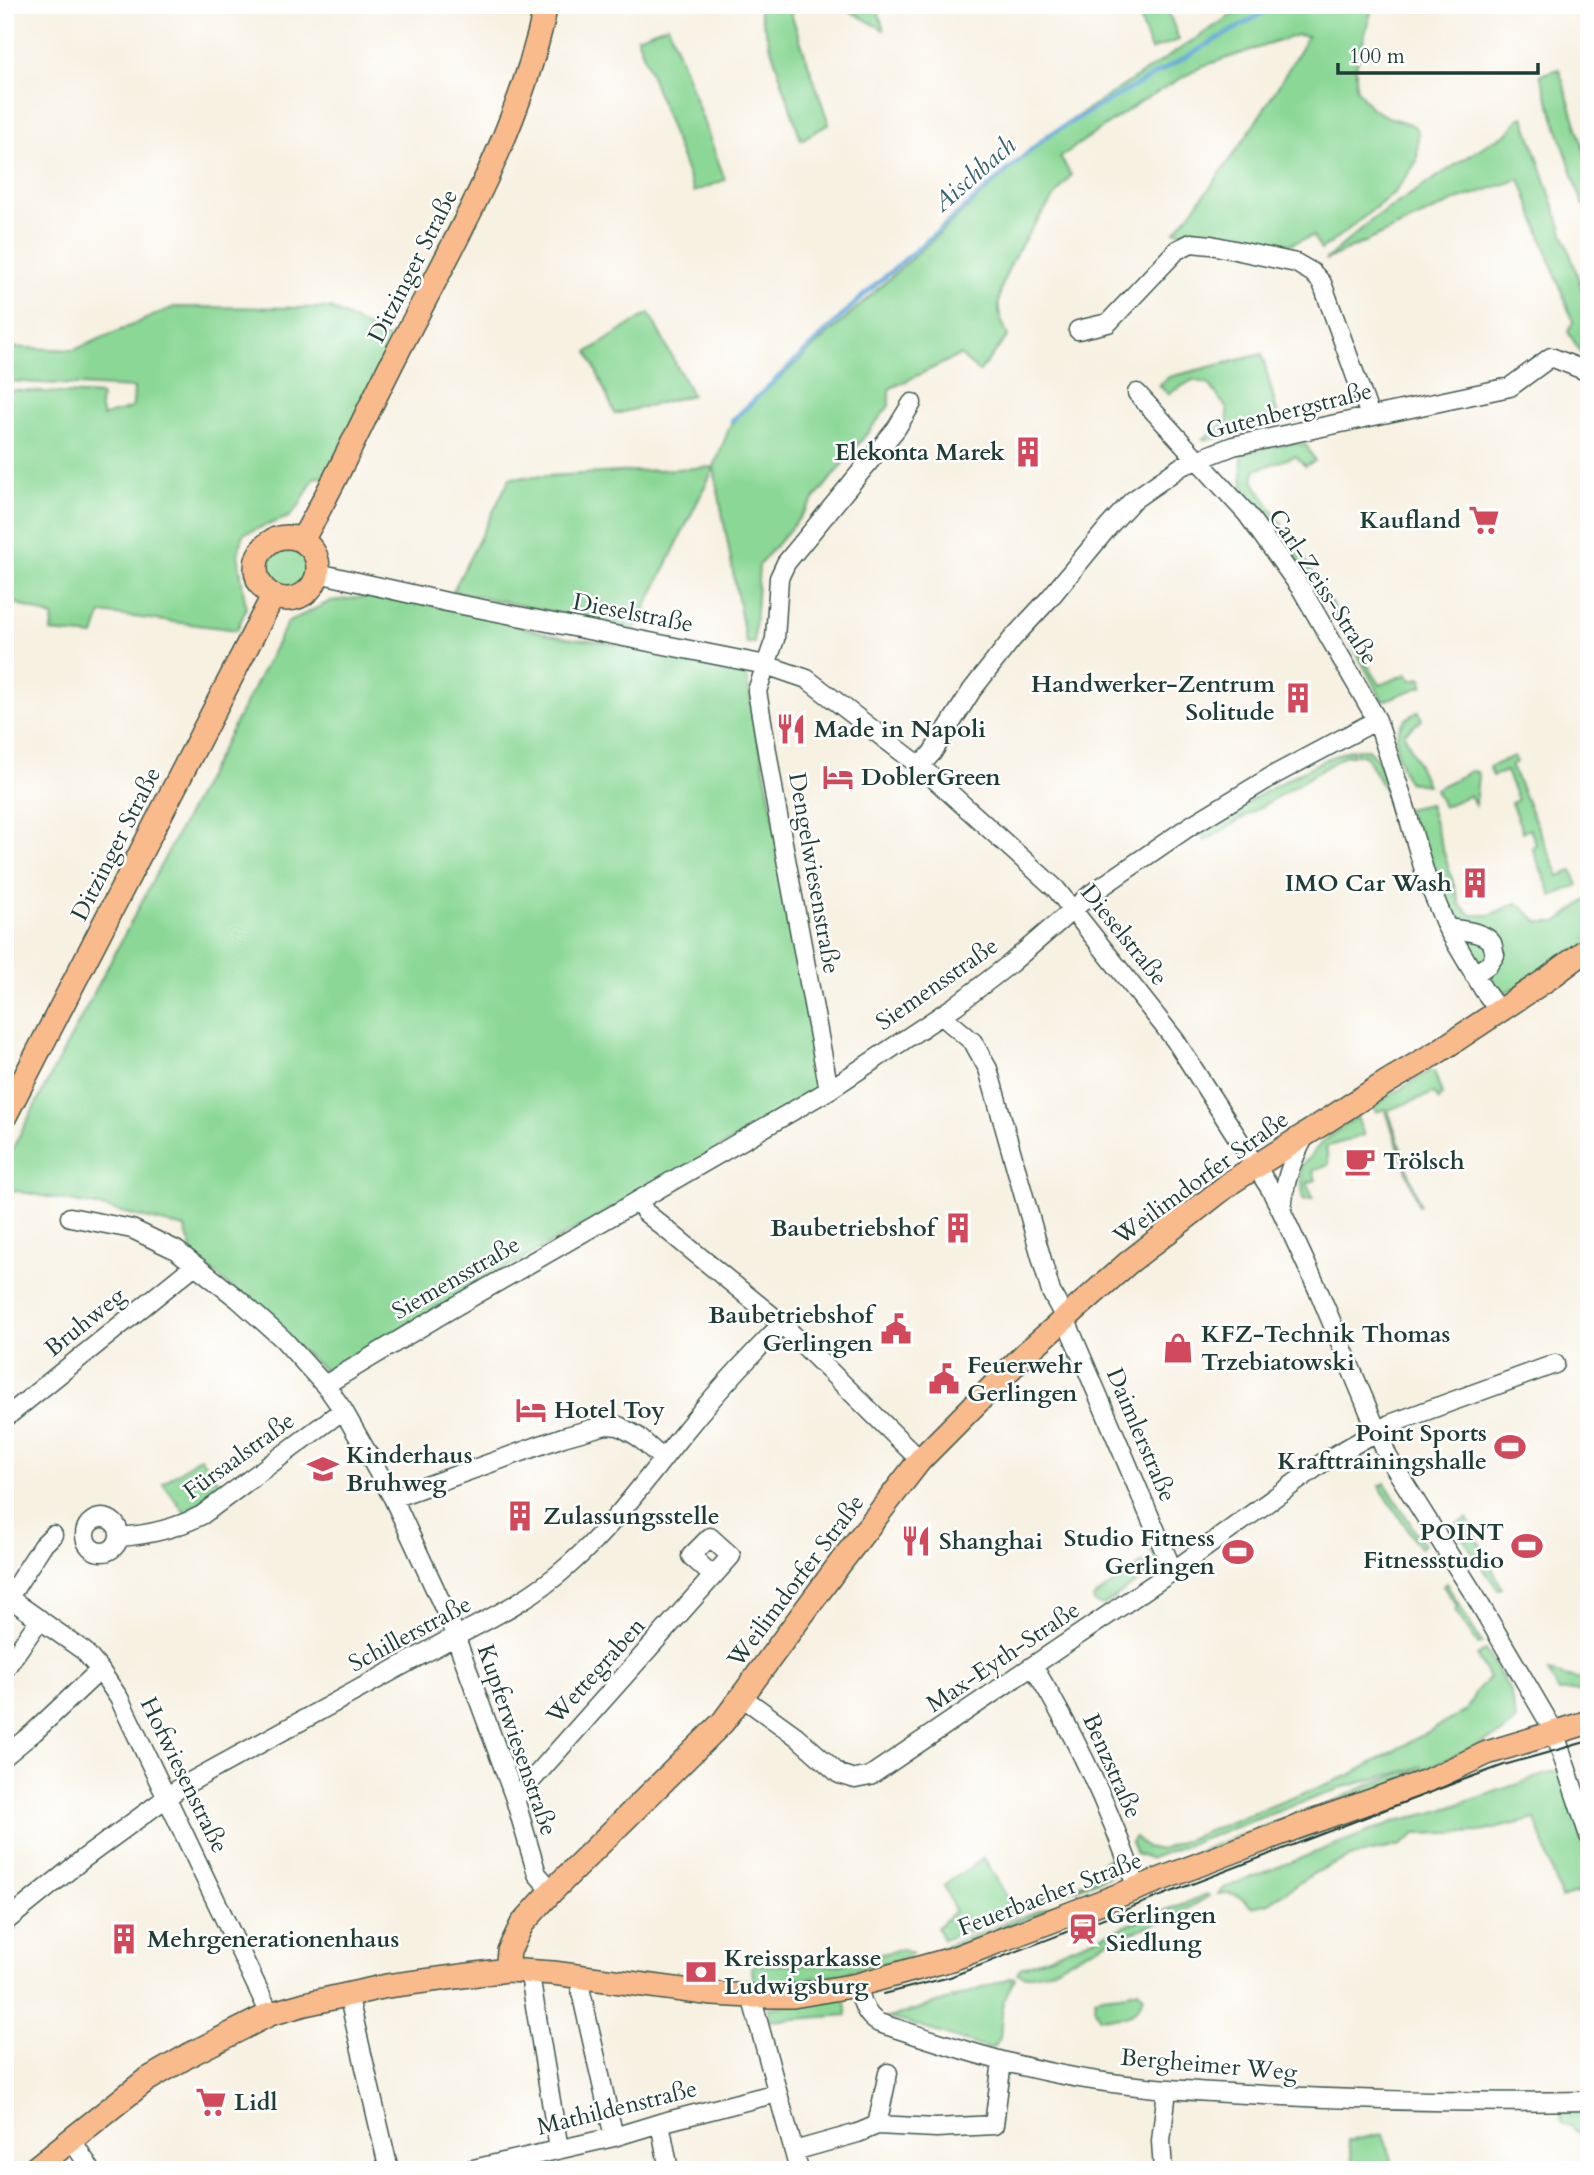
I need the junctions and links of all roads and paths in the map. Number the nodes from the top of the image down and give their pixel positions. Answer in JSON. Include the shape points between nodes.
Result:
{"nodes":[{"id":1,"x":545,"y":5,"type":"edge"},
{"id":2,"x":1079,"y":330,"type":"dead end"},
{"id":3,"x":1586,"y":371,"type":"dead end"},
{"id":4,"x":1137,"y":393,"type":"dead end"},
{"id":5,"x":912,"y":403,"type":"dead end"},
{"id":6,"x":1370,"y":416,"type":"junction"},
{"id":7,"x":1198,"y":459,"type":"junction"},
{"id":8,"x":302,"y":540,"type":"junction"},
{"id":9,"x":318,"y":573,"type":"junction"},
{"id":10,"x":272,"y":596,"type":"junction"},
{"id":11,"x":766,"y":665,"type":"junction"},
{"id":12,"x":1377,"y":720,"type":"junction"},
{"id":13,"x":920,"y":766,"type":"junction"},
{"id":14,"x":1073,"y":910,"type":"junction"},
{"id":15,"x":1447,"y":928,"type":"junction"},
{"id":16,"x":1589,"y":947,"type":"edge"},
{"id":17,"x":1474,"y":975,"type":"junction"},
{"id":18,"x":1499,"y":1011,"type":"junction"},
{"id":19,"x":941,"y":1015,"type":"junction"},
{"id":20,"x":829,"y":1090,"type":"junction"},
{"id":21,"x":5,"y":1116,"type":"edge"},
{"id":22,"x":1306,"y":1134,"type":"junction"},
{"id":23,"x":1256,"y":1166,"type":"junction"},
{"id":24,"x":639,"y":1200,"type":"junction"},
{"id":25,"x":1283,"y":1212,"type":"junction"},
{"id":26,"x":70,"y":1217,"type":"dead end"},
{"id":27,"x":198,"y":1267,"type":"junction"},
{"id":28,"x":1065,"y":1318,"type":"junction"},
{"id":29,"x":782,"y":1324,"type":"junction"},
{"id":30,"x":1555,"y":1364,"type":"dead end"},
{"id":31,"x":325,"y":1385,"type":"junction"},
{"id":32,"x":343,"y":1410,"type":"junction"},
{"id":33,"x":5,"y":1418,"type":"edge"},
{"id":34,"x":1376,"y":1432,"type":"junction"},
{"id":35,"x":663,"y":1459,"type":"junction"},
{"id":36,"x":919,"y":1460,"type":"junction"},
{"id":37,"x":393,"y":1498,"type":"junction"},
{"id":38,"x":53,"y":1535,"type":"dead end"},
{"id":39,"x":118,"y":1537,"type":"dead end"},
{"id":40,"x":1173,"y":1571,"type":"junction"},
{"id":41,"x":713,"y":1576,"type":"dead end"},
{"id":42,"x":7,"y":1596,"type":"edge"},
{"id":43,"x":40,"y":1619,"type":"junction"},
{"id":44,"x":455,"y":1637,"type":"junction"},
{"id":45,"x":1033,"y":1666,"type":"junction"},
{"id":46,"x":5,"y":1669,"type":"edge"},
{"id":47,"x":100,"y":1670,"type":"junction"},
{"id":48,"x":742,"y":1697,"type":"junction"},
{"id":49,"x":1589,"y":1722,"type":"edge"},
{"id":50,"x":1554,"y":1731,"type":"junction"},
{"id":51,"x":5,"y":1756,"type":"edge"},
{"id":52,"x":166,"y":1797,"type":"junction"},
{"id":53,"x":515,"y":1799,"type":"junction"},
{"id":54,"x":1589,"y":1836,"type":"edge"},
{"id":55,"x":1137,"y":1889,"type":"junction"},
{"id":56,"x":552,"y":1891,"type":"junction"},
{"id":57,"x":5,"y":1922,"type":"edge"},
{"id":58,"x":518,"y":1970,"type":"junction"},
{"id":59,"x":582,"y":1976,"type":"junction"},
{"id":60,"x":857,"y":1985,"type":"junction"},
{"id":61,"x":348,"y":1994,"type":"junction"},
{"id":62,"x":751,"y":1996,"type":"junction"},
{"id":63,"x":270,"y":2014,"type":"junction"},
{"id":64,"x":1002,"y":2061,"type":"junction"},
{"id":65,"x":888,"y":2073,"type":"dead end"},
{"id":66,"x":1167,"y":2090,"type":"junction"},
{"id":67,"x":777,"y":2093,"type":"junction"},
{"id":68,"x":1589,"y":2101,"type":"edge"},
{"id":69,"x":660,"y":2123,"type":"junction"},
{"id":70,"x":877,"y":2125,"type":"junction"},
{"id":71,"x":614,"y":2137,"type":"junction"},
{"id":72,"x":72,"y":2140,"type":"junction"},
{"id":73,"x":559,"y":2149,"type":"junction"},
{"id":74,"x":794,"y":2151,"type":"junction"},
{"id":75,"x":540,"y":2162,"type":"edge"},
{"id":76,"x":33,"y":2170,"type":"edge"},
{"id":77,"x":91,"y":2170,"type":"edge"},
{"id":78,"x":389,"y":2170,"type":"edge"},
{"id":79,"x":469,"y":2170,"type":"edge"},
{"id":80,"x":669,"y":2170,"type":"edge"},
{"id":81,"x":799,"y":2170,"type":"edge"},
{"id":82,"x":1163,"y":2170,"type":"edge"}],
"edges":[{"from":1,"to":8,"type":"main road","name":"Ditzinger Straße","via":[[531,65],[481,192]]},
{"from":2,"to":6,"type":"street","via":[[1108,323],[1177,250],[1191,243],[1296,263],[1322,283]]},
{"from":3,"to":6,"type":"street","name":"Gutenbergstraße","via":[[1551,357],[1510,387]]},
{"from":4,"to":7,"type":"street","name":"Carl-Zeiss-Straße"},
{"from":5,"to":11,"type":"street","via":[[896,429],[786,563],[779,578],[775,639]]},
{"from":6,"to":7,"type":"street","name":"Gutenbergstraße","via":[[1233,446]]},
{"from":7,"to":12,"type":"street","name":"Carl-Zeiss-Straße","via":[[1247,514],[1302,590]]},
{"from":7,"to":13,"type":"street","name":"Gutenbergstraße","via":[[1153,485],[1124,509],[1012,639]]},
{"from":8,"to":9,"type":"main road","via":[[316,554]]},
{"from":8,"to":10,"type":"main road","via":[[283,537],[265,545],[260,553],[256,572]]},
{"from":9,"to":10,"type":"main road","via":[[315,583],[301,596]]},
{"from":9,"to":11,"type":"street","name":"Dieselstraße"},
{"from":10,"to":21,"type":"main road","name":"Ditzinger Straße"},
{"from":11,"to":13,"type":"street","name":"Dieselstraße","via":[[807,679]]},
{"from":11,"to":20,"type":"street","name":"Dengelwiesenstraße","via":[[757,691],[759,705]]},
{"from":12,"to":14,"type":"street","name":"Siemensstraße","via":[[1232,799]]},
{"from":12,"to":15,"type":"street","via":[[1427,880]]},
{"from":13,"to":14,"type":"street","name":"Dieselstraße"},
{"from":14,"to":19,"type":"street","name":"Siemensstraße"},
{"from":14,"to":23,"type":"street","name":"Dieselstraße","via":[[1175,1040]]},
{"from":15,"to":17,"type":"street"},
{"from":15,"to":17,"type":"street","via":[[1470,932],[1492,944],[1494,955],[1489,964]]},
{"from":16,"to":18,"type":"main road","name":"Weilimdorfer Straße"},
{"from":17,"to":18,"type":"street"},
{"from":18,"to":22,"type":"main road","name":"Weilimdorfer Straße"},
{"from":19,"to":20,"type":"street","name":"Siemensstraße"},
{"from":19,"to":28,"type":"street","name":"Daimlerstraße","via":[[972,1042],[988,1069],[1051,1292]]},
{"from":20,"to":24,"type":"street","name":"Siemensstraße"},
{"from":22,"to":23,"type":"main road","name":"Weilimdorfer Straße"},
{"from":22,"to":25,"type":"street","via":[[1289,1170]]},
{"from":23,"to":25,"type":"street","name":"Dieselstraße"},
{"from":23,"to":28,"type":"main road","name":"Weilimdorfer Straße","via":[[1157,1240]]},
{"from":24,"to":29,"type":"street","via":[[645,1212]]},
{"from":24,"to":31,"type":"street","name":"Siemensstraße"},
{"from":25,"to":34,"type":"street","name":"Dieselstraße"},
{"from":26,"to":27,"type":"street","name":"Kupferwiesenstraße","via":[[132,1229],[176,1250]]},
{"from":27,"to":31,"type":"street","name":"Kupferwiesenstraße","via":[[284,1339]]},
{"from":27,"to":33,"type":"street","name":"Bruhweg"},
{"from":28,"to":36,"type":"main road","name":"Weilimdorfer Straße"},
{"from":28,"to":40,"type":"street","name":"Daimlerstraße"},
{"from":29,"to":35,"type":"street","name":"Schillerstraße"},
{"from":29,"to":36,"type":"street"},
{"from":30,"to":34,"type":"street","name":"Max-Eyth-Straße"},
{"from":31,"to":32,"type":"street","name":"Kupferwiesenstraße"},
{"from":32,"to":37,"type":"street","name":"Kupferwiesenstraße"},
{"from":32,"to":39,"type":"street","name":"Fürsaalstraße","via":[[202,1515],[158,1532]]},
{"from":34,"to":40,"type":"street","name":"Max-Eyth-Straße","via":[[1325,1461]]},
{"from":34,"to":50,"type":"street","name":"Dieselstraße"},
{"from":35,"to":37,"type":"street","via":[[638,1436],[607,1425]]},
{"from":35,"to":44,"type":"street","name":"Schillerstraße","via":[[597,1539],[564,1570]]},
{"from":36,"to":48,"type":"main road","name":"Weilimdorfer Straße"},
{"from":37,"to":44,"type":"street","name":"Kupferwiesenstraße"},
{"from":38,"to":42,"type":"street"},
{"from":40,"to":45,"type":"street","name":"Max-Eyth-Straße"},
{"from":41,"to":53,"type":"street","name":"Wettegraben"},
{"from":42,"to":43,"type":"street","name":"Hofwiesenstraße"},
{"from":43,"to":46,"type":"street"},
{"from":43,"to":47,"type":"street","name":"Hofwiesenstraße"},
{"from":44,"to":52,"type":"street","name":"Schillerstraße"},
{"from":44,"to":53,"type":"street","name":"Kupferwiesenstraße"},
{"from":45,"to":48,"type":"street","name":"Max-Eyth-Straße","via":[[870,1776],[855,1779],[839,1774]]},
{"from":45,"to":55,"type":"street","name":"Benzstraße","via":[[1089,1770]]},
{"from":47,"to":51,"type":"street"},
{"from":47,"to":52,"type":"street","name":"Hofwiesenstraße","via":[[119,1698]]},
{"from":48,"to":56,"type":"main road","name":"Weilimdorfer Straße","via":[[723,1722]]},
{"from":49,"to":50,"type":"main road","name":"Feuerbacher Straße"},
{"from":50,"to":54,"type":"street","name":"Dieselstraße"},
{"from":50,"to":55,"type":"main road","name":"Feuerbacher Straße"},
{"from":52,"to":57,"type":"street","name":"Schillerstraße"},
{"from":52,"to":63,"type":"street","name":"Hofwiesenstraße"},
{"from":53,"to":56,"type":"street","name":"Kupferwiesenstraße","via":[[537,1874]]},
{"from":55,"to":60,"type":"main road","name":"Feuerbacher Straße","via":[[952,1959]]},
{"from":56,"to":58,"type":"main road","name":"Weilimdorfer Straße","via":[[522,1924],[509,1951]]},
{"from":58,"to":59,"type":"main road","name":"Feuerbacher Straße"},
{"from":58,"to":61,"type":"main road"},
{"from":58,"to":73,"type":"street"},
{"from":59,"to":62,"type":"main road","name":"Feuerbacher Straße"},
{"from":59,"to":71,"type":"street","via":[[581,1992]]},
{"from":60,"to":62,"type":"main road","name":"Feuerbacher Straße","via":[[793,1996]]},
{"from":60,"to":64,"type":"street","name":"Bergheimer Weg","via":[[871,2019]]},
{"from":61,"to":63,"type":"main road"},
{"from":61,"to":78,"type":"street"},
{"from":62,"to":67,"type":"street"},
{"from":63,"to":72,"type":"main road","via":[[145,2081]]},
{"from":64,"to":66,"type":"street","name":"Bergheimer Weg","via":[[1059,2075]]},
{"from":64,"to":70,"type":"street","via":[[994,2125]]},
{"from":65,"to":70,"type":"street"},
{"from":66,"to":68,"type":"street","name":"Bergheimer Weg","via":[[1353,2099]]},
{"from":66,"to":82,"type":"street"},
{"from":67,"to":69,"type":"street","name":"Mathildenstraße"},
{"from":67,"to":74,"type":"street"},
{"from":69,"to":71,"type":"street","name":"Mathildenstraße"},
{"from":69,"to":80,"type":"street"},
{"from":70,"to":74,"type":"street"},
{"from":71,"to":73,"type":"street","name":"Mathildenstraße"},
{"from":72,"to":76,"type":"main road"},
{"from":72,"to":77,"type":"street"},
{"from":73,"to":75,"type":"street","name":"Mathildenstraße"},
{"from":74,"to":81,"type":"street"},
{"from":75,"to":79,"type":"street","name":"Mathildenstraße"}]}
